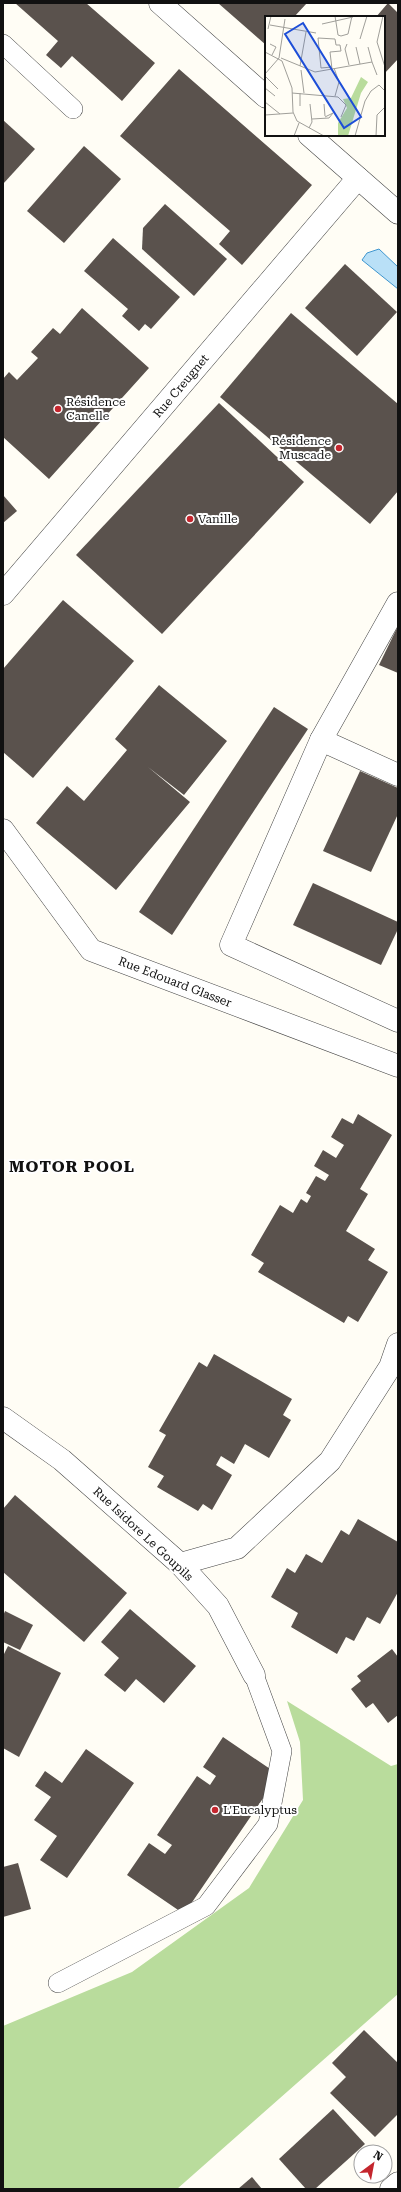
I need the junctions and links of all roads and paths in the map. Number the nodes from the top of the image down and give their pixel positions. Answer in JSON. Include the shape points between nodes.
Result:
{"nodes":[{"id":1,"x":160,"y":3,"type":"edge"},
{"id":2,"x":3,"y":44,"type":"edge"},
{"id":3,"x":265,"y":96,"type":"edge"},
{"id":4,"x":73,"y":109,"type":"dead end"},
{"id":5,"x":310,"y":136,"type":"edge"},
{"id":6,"x":358,"y":178,"type":"junction"},
{"id":7,"x":398,"y":213,"type":"edge"},
{"id":8,"x":3,"y":594,"type":"edge"},
{"id":9,"x":398,"y":602,"type":"edge"},
{"id":10,"x":321,"y":740,"type":"junction"},
{"id":11,"x":398,"y":775,"type":"edge"},
{"id":12,"x":3,"y":830,"type":"edge"},
{"id":13,"x":398,"y":1021,"type":"edge"},
{"id":14,"x":398,"y":1066,"type":"edge"},
{"id":15,"x":398,"y":1344,"type":"edge"},
{"id":16,"x":3,"y":1418,"type":"edge"},
{"id":17,"x":180,"y":1564,"type":"junction"},
{"id":18,"x":254,"y":1675,"type":"joint"},
{"id":19,"x":58,"y":1983,"type":"dead end"},
{"id":20,"x":398,"y":2183,"type":"edge"},
{"id":21,"x":391,"y":2189,"type":"edge"}],
"edges":[{"from":1,"to":3,"type":"street"},
{"from":2,"to":4,"type":"lane"},
{"from":5,"to":6,"type":"street"},
{"from":6,"to":7,"type":"street"},
{"from":6,"to":8,"type":"street","name":"Rue Creugnet"},
{"from":9,"to":10,"type":"street"},
{"from":10,"to":11,"type":"street"},
{"from":10,"to":13,"type":"street","via":[[231,945]]},
{"from":12,"to":14,"type":"street","name":"Rue Edouard Glasser","via":[[91,950]]},
{"from":15,"to":17,"type":"street","via":[[390,1367],[330,1461],[237,1548]]},
{"from":16,"to":17,"type":"street","name":"Rue Isidore Le Goupils","via":[[62,1460]]},
{"from":17,"to":18,"type":"street","name":"Rue Isidore Le Goupils","via":[[218,1606]]},
{"from":18,"to":19,"type":"lane","via":[[282,1752],[268,1824],[206,1906]]},
{"from":20,"to":21,"type":"street"}]}
